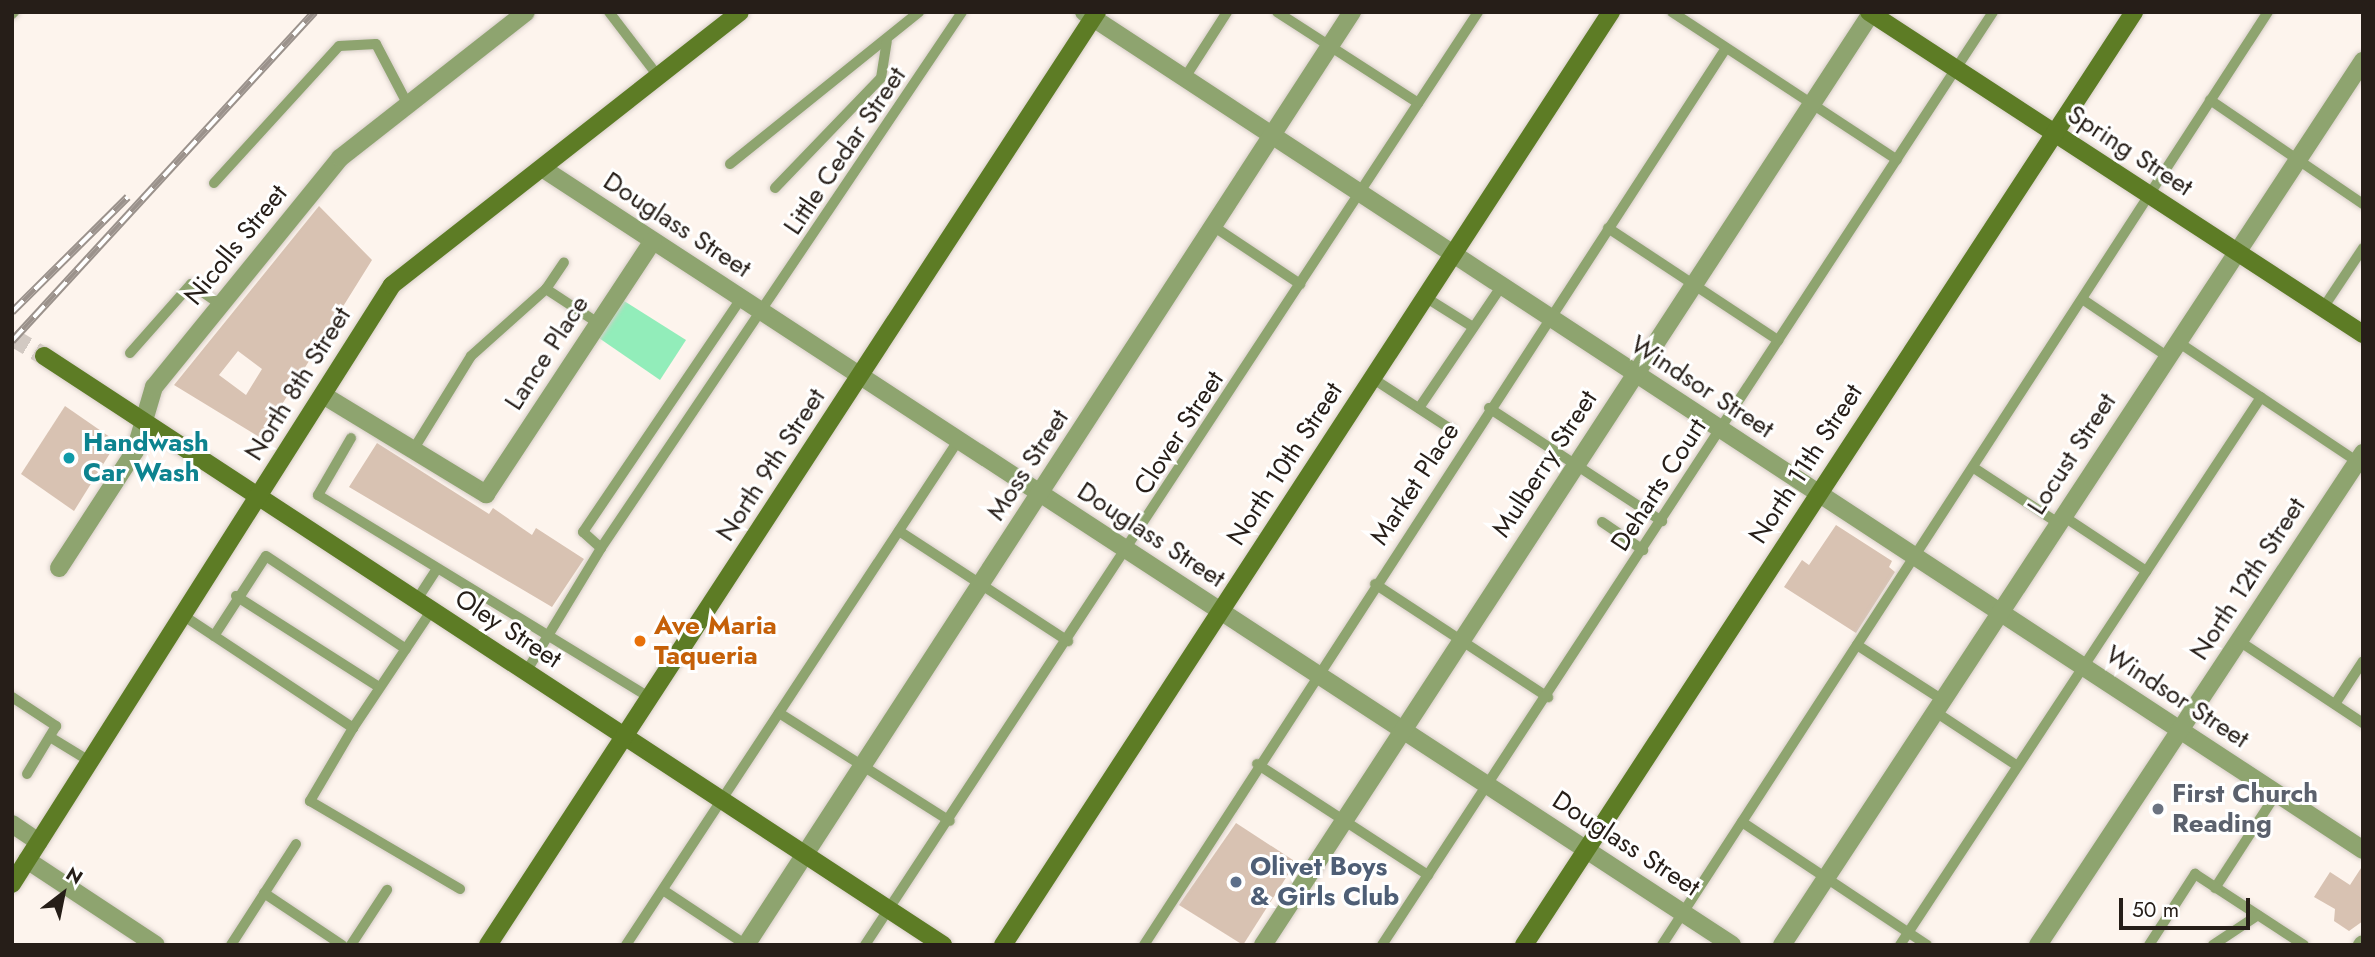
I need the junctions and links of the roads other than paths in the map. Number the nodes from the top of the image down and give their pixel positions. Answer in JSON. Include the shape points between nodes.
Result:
{"nodes":[{"id":1,"x":526,"y":12,"type":"edge"},
{"id":2,"x":608,"y":12,"type":"edge"},
{"id":3,"x":740,"y":12,"type":"edge"},
{"id":4,"x":919,"y":12,"type":"edge"},
{"id":5,"x":962,"y":12,"type":"edge"},
{"id":6,"x":1227,"y":12,"type":"edge"},
{"id":7,"x":1278,"y":12,"type":"edge"},
{"id":8,"x":1352,"y":12,"type":"edge"},
{"id":9,"x":1478,"y":12,"type":"edge"},
{"id":10,"x":1611,"y":12,"type":"edge"},
{"id":11,"x":1672,"y":12,"type":"edge"},
{"id":12,"x":1993,"y":12,"type":"edge"},
{"id":13,"x":2134,"y":12,"type":"edge"},
{"id":14,"x":2268,"y":12,"type":"edge"},
{"id":15,"x":1870,"y":13,"type":"edge"},
{"id":16,"x":1091,"y":14,"type":"edge"},
{"id":17,"x":887,"y":41,"type":"junction"},
{"id":18,"x":1330,"y":46,"type":"junction"},
{"id":19,"x":1726,"y":48,"type":"junction"},
{"id":20,"x":2363,"y":61,"type":"edge"},
{"id":21,"x":1956,"y":70,"type":"junction"},
{"id":22,"x":658,"y":76,"type":"junction"},
{"id":23,"x":1184,"y":79,"type":"junction"},
{"id":24,"x":2210,"y":100,"type":"junction"},
{"id":25,"x":1418,"y":103,"type":"junction"},
{"id":26,"x":1812,"y":104,"type":"junction"},
{"id":27,"x":408,"y":105,"type":"junction"},
{"id":28,"x":2054,"y":134,"type":"junction"},
{"id":29,"x":1271,"y":136,"type":"junction"},
{"id":30,"x":2297,"y":159,"type":"junction"},
{"id":31,"x":1897,"y":160,"type":"junction"},
{"id":32,"x":730,"y":164,"type":"dead end"},
{"id":33,"x":542,"y":168,"type":"junction"},
{"id":34,"x":214,"y":183,"type":"dead end"},
{"id":35,"x":775,"y":188,"type":"dead end"},
{"id":36,"x":1359,"y":194,"type":"junction"},
{"id":37,"x":2151,"y":196,"type":"junction"},
{"id":38,"x":2363,"y":204,"type":"edge"},
{"id":39,"x":1213,"y":226,"type":"junction"},
{"id":40,"x":1608,"y":228,"type":"junction"},
{"id":41,"x":653,"y":241,"type":"junction"},
{"id":42,"x":2363,"y":248,"type":"edge"},
{"id":43,"x":2236,"y":251,"type":"junction"},
{"id":44,"x":1452,"y":254,"type":"junction"},
{"id":45,"x":564,"y":262,"type":"dead end"},
{"id":46,"x":1300,"y":284,"type":"junction"},
{"id":47,"x":1693,"y":284,"type":"junction"},
{"id":48,"x":1501,"y":286,"type":"junction"},
{"id":49,"x":546,"y":289,"type":"junction"},
{"id":50,"x":1425,"y":297,"type":"junction"},
{"id":51,"x":741,"y":299,"type":"junction"},
{"id":52,"x":2085,"y":301,"type":"junction"},
{"id":53,"x":221,"y":305,"type":"junction"},
{"id":54,"x":2323,"y":308,"type":"junction"},
{"id":55,"x":762,"y":312,"type":"junction"},
{"id":56,"x":1548,"y":318,"type":"junction"},
{"id":57,"x":598,"y":323,"type":"junction"},
{"id":58,"x":1473,"y":327,"type":"junction"},
{"id":59,"x":2363,"y":334,"type":"edge"},
{"id":60,"x":1779,"y":340,"type":"junction"},
{"id":61,"x":2173,"y":349,"type":"junction"},
{"id":62,"x":130,"y":353,"type":"dead end"},
{"id":63,"x":44,"y":356,"type":"tunnel mouth"},
{"id":64,"x":1634,"y":373,"type":"junction"},
{"id":65,"x":860,"y":377,"type":"junction"},
{"id":66,"x":1372,"y":378,"type":"junction"},
{"id":67,"x":323,"y":395,"type":"junction"},
{"id":68,"x":2261,"y":397,"type":"junction"},
{"id":69,"x":1419,"y":408,"type":"junction"},
{"id":70,"x":1489,"y":408,"type":"junction"},
{"id":71,"x":144,"y":422,"type":"junction"},
{"id":72,"x":1452,"y":429,"type":"dead end"},
{"id":73,"x":1720,"y":430,"type":"junction"},
{"id":74,"x":351,"y":438,"type":"dead end"},
{"id":75,"x":958,"y":441,"type":"junction"},
{"id":76,"x":413,"y":450,"type":"junction"},
{"id":77,"x":2361,"y":459,"type":"edge"},
{"id":78,"x":1576,"y":465,"type":"junction"},
{"id":79,"x":1974,"y":468,"type":"junction"},
{"id":80,"x":1818,"y":494,"type":"junction"},
{"id":81,"x":1040,"y":495,"type":"junction"},
{"id":82,"x":257,"y":498,"type":"junction"},
{"id":83,"x":2060,"y":520,"type":"junction"},
{"id":84,"x":1662,"y":521,"type":"junction"},
{"id":85,"x":1602,"y":522,"type":"dead end"},
{"id":86,"x":899,"y":531,"type":"junction"},
{"id":87,"x":601,"y":548,"type":"junction"},
{"id":88,"x":1643,"y":551,"type":"junction"},
{"id":89,"x":1127,"y":552,"type":"junction"},
{"id":90,"x":1915,"y":557,"type":"junction"},
{"id":91,"x":59,"y":568,"type":"dead end"},
{"id":92,"x":436,"y":570,"type":"junction"},
{"id":93,"x":2146,"y":571,"type":"junction"},
{"id":94,"x":981,"y":584,"type":"junction"},
{"id":95,"x":1375,"y":584,"type":"junction"},
{"id":96,"x":236,"y":596,"type":"junction"},
{"id":97,"x":424,"y":606,"type":"junction"},
{"id":98,"x":1220,"y":612,"type":"junction"},
{"id":99,"x":1999,"y":612,"type":"junction"},
{"id":100,"x":184,"y":616,"type":"junction"},
{"id":101,"x":214,"y":635,"type":"junction"},
{"id":102,"x":547,"y":638,"type":"junction"},
{"id":103,"x":1462,"y":640,"type":"junction"},
{"id":104,"x":2238,"y":641,"type":"junction"},
{"id":105,"x":1068,"y":642,"type":"junction"},
{"id":106,"x":1857,"y":645,"type":"junction"},
{"id":107,"x":406,"y":649,"type":"junction"},
{"id":108,"x":2363,"y":661,"type":"edge"},
{"id":109,"x":2081,"y":666,"type":"junction"},
{"id":110,"x":526,"y":672,"type":"junction"},
{"id":111,"x":1316,"y":674,"type":"junction"},
{"id":112,"x":379,"y":687,"type":"junction"},
{"id":113,"x":1548,"y":696,"type":"junction"},
{"id":114,"x":650,"y":698,"type":"junction"},
{"id":115,"x":13,"y":699,"type":"edge"},
{"id":116,"x":2335,"y":704,"type":"junction"},
{"id":117,"x":1937,"y":705,"type":"junction"},
{"id":118,"x":779,"y":713,"type":"junction"},
{"id":119,"x":2363,"y":723,"type":"edge"},
{"id":120,"x":353,"y":728,"type":"junction"},
{"id":121,"x":1403,"y":730,"type":"junction"},
{"id":122,"x":2179,"y":730,"type":"junction"},
{"id":123,"x":625,"y":736,"type":"junction"},
{"id":124,"x":50,"y":737,"type":"junction"},
{"id":125,"x":91,"y":762,"type":"junction"},
{"id":126,"x":863,"y":764,"type":"junction"},
{"id":127,"x":1257,"y":764,"type":"junction"},
{"id":128,"x":2016,"y":765,"type":"junction"},
{"id":129,"x":27,"y":775,"type":"dead end"},
{"id":130,"x":1488,"y":786,"type":"junction"},
{"id":131,"x":2276,"y":794,"type":"junction"},
{"id":132,"x":722,"y":800,"type":"junction"},
{"id":133,"x":950,"y":821,"type":"junction"},
{"id":134,"x":1344,"y":821,"type":"junction"},
{"id":135,"x":1742,"y":822,"type":"junction"},
{"id":136,"x":12,"y":824,"type":"edge"},
{"id":137,"x":39,"y":842,"type":"junction"},
{"id":138,"x":296,"y":844,"type":"dead end"},
{"id":139,"x":2362,"y":847,"type":"edge"},
{"id":140,"x":1586,"y":849,"type":"junction"},
{"id":141,"x":805,"y":855,"type":"junction"},
{"id":142,"x":27,"y":860,"type":"junction"},
{"id":143,"x":1428,"y":875,"type":"junction"},
{"id":144,"x":1825,"y":877,"type":"junction"},
{"id":145,"x":12,"y":884,"type":"edge"},
{"id":146,"x":2215,"y":888,"type":"junction"},
{"id":147,"x":460,"y":889,"type":"dead end"},
{"id":148,"x":387,"y":890,"type":"dead end"},
{"id":149,"x":663,"y":890,"type":"junction"},
{"id":150,"x":264,"y":893,"type":"junction"},
{"id":151,"x":890,"y":910,"type":"junction"},
{"id":152,"x":1683,"y":912,"type":"junction"},
{"id":153,"x":2258,"y":915,"type":"junction"},
{"id":154,"x":1908,"y":932,"type":"junction"},
{"id":155,"x":156,"y":945,"type":"edge"},
{"id":156,"x":231,"y":945,"type":"edge"},
{"id":157,"x":342,"y":945,"type":"edge"},
{"id":158,"x":351,"y":945,"type":"edge"},
{"id":159,"x":488,"y":945,"type":"edge"},
{"id":160,"x":626,"y":945,"type":"edge"},
{"id":161,"x":746,"y":945,"type":"edge"},
{"id":162,"x":865,"y":945,"type":"edge"},
{"id":163,"x":943,"y":945,"type":"edge"},
{"id":164,"x":1003,"y":945,"type":"edge"},
{"id":165,"x":1143,"y":945,"type":"edge"},
{"id":166,"x":1263,"y":945,"type":"edge"},
{"id":167,"x":1382,"y":945,"type":"edge"},
{"id":168,"x":1524,"y":945,"type":"edge"},
{"id":169,"x":1662,"y":945,"type":"edge"},
{"id":170,"x":1732,"y":945,"type":"edge"},
{"id":171,"x":1782,"y":945,"type":"edge"},
{"id":172,"x":1900,"y":945,"type":"edge"},
{"id":173,"x":1927,"y":945,"type":"edge"},
{"id":174,"x":2038,"y":945,"type":"edge"},
{"id":175,"x":2150,"y":945,"type":"edge"},
{"id":176,"x":2213,"y":945,"type":"edge"},
{"id":177,"x":2304,"y":945,"type":"edge"}],
"edges":[{"from":1,"to":27,"type":"street","name":"Nicolls Street"},
{"from":2,"to":22,"type":"lane"},
{"from":3,"to":22,"type":"street","name":"North 8th Street"},
{"from":4,"to":17,"type":"lane","name":"Little Cedar Street"},
{"from":5,"to":55,"type":"lane","name":"Little Cedar Street"},
{"from":6,"to":23,"type":"lane"},
{"from":7,"to":18,"type":"lane"},
{"from":8,"to":18,"type":"street","name":"Moss Street"},
{"from":9,"to":25,"type":"lane","name":"Clover Street"},
{"from":10,"to":44,"type":"street","name":"North 10th Street"},
{"from":11,"to":19,"type":"lane"},
{"from":12,"to":21,"type":"lane","name":"Deharts Court"},
{"from":13,"to":28,"type":"street","name":"North 11th Street"},
{"from":14,"to":24,"type":"lane"},
{"from":15,"to":21,"type":"street","name":"Spring Street"},
{"from":15,"to":26,"type":"street","name":"Mulberry Street"},
{"from":16,"to":23,"type":"street","name":"Windsor Street"},
{"from":16,"to":65,"type":"street","name":"North 9th Street"},
{"from":17,"to":32,"type":"lane","name":"Little Cedar Street"},
{"from":17,"to":35,"type":"lane","via":[[881,78]]},
{"from":18,"to":25,"type":"lane"},
{"from":18,"to":29,"type":"street","name":"Moss Street"},
{"from":19,"to":26,"type":"lane"},
{"from":19,"to":40,"type":"lane","name":"Market Place"},
{"from":20,"to":30,"type":"street","name":"Locust Street"},
{"from":21,"to":28,"type":"street","name":"Spring Street"},
{"from":21,"to":31,"type":"lane","name":"Deharts Court"},
{"from":22,"to":33,"type":"street","name":"North 8th Street"},
{"from":23,"to":29,"type":"street","name":"Windsor Street"},
{"from":24,"to":30,"type":"lane"},
{"from":24,"to":37,"type":"lane"},
{"from":25,"to":36,"type":"lane","name":"Clover Street"},
{"from":26,"to":31,"type":"lane"},
{"from":26,"to":47,"type":"street","name":"Mulberry Street"},
{"from":27,"to":34,"type":"lane","via":[[376,44],[339,46]]},
{"from":27,"to":53,"type":"street","name":"Nicolls Street","via":[[340,158]]},
{"from":28,"to":37,"type":"street","name":"Spring Street"},
{"from":28,"to":80,"type":"street","name":"North 11th Street"},
{"from":29,"to":36,"type":"street","name":"Windsor Street"},
{"from":29,"to":39,"type":"street","name":"Moss Street"},
{"from":30,"to":38,"type":"lane"},
{"from":30,"to":43,"type":"street","name":"Locust Street"},
{"from":31,"to":60,"type":"lane","name":"Deharts Court"},
{"from":33,"to":41,"type":"street","name":"Douglass Street"},
{"from":33,"to":67,"type":"street","name":"North 8th Street","via":[[392,285]]},
{"from":36,"to":44,"type":"street","name":"Windsor Street"},
{"from":36,"to":46,"type":"lane","name":"Clover Street"},
{"from":37,"to":43,"type":"street","name":"Spring Street"},
{"from":37,"to":52,"type":"lane"},
{"from":39,"to":46,"type":"lane"},
{"from":39,"to":81,"type":"street","name":"Moss Street"},
{"from":40,"to":47,"type":"lane"},
{"from":40,"to":56,"type":"lane","name":"Market Place"},
{"from":41,"to":51,"type":"street","name":"Douglass Street"},
{"from":41,"to":57,"type":"street","name":"Lance Place"},
{"from":42,"to":54,"type":"lane"},
{"from":43,"to":54,"type":"street","name":"Spring Street"},
{"from":43,"to":61,"type":"street","name":"Locust Street"},
{"from":44,"to":48,"type":"street","name":"Windsor Street"},
{"from":44,"to":50,"type":"street","name":"North 10th Street"},
{"from":45,"to":49,"type":"lane"},
{"from":46,"to":89,"type":"lane","name":"Clover Street"},
{"from":47,"to":60,"type":"lane"},
{"from":47,"to":64,"type":"street","name":"Mulberry Street"},
{"from":48,"to":56,"type":"street","name":"Windsor Street"},
{"from":48,"to":58,"type":"lane"},
{"from":49,"to":57,"type":"lane"},
{"from":49,"to":76,"type":"lane","via":[[471,356]]},
{"from":50,"to":58,"type":"lane"},
{"from":50,"to":66,"type":"street","name":"North 10th Street"},
{"from":51,"to":55,"type":"street","name":"Douglass Street"},
{"from":51,"to":87,"type":"lane","via":[[583,532]]},
{"from":52,"to":61,"type":"lane"},
{"from":52,"to":79,"type":"lane"},
{"from":53,"to":62,"type":"lane","via":[[191,284]]},
{"from":53,"to":71,"type":"street","name":"Nicolls Street","via":[[155,387]]},
{"from":54,"to":59,"type":"street","name":"Spring Street"},
{"from":55,"to":65,"type":"street","name":"Douglass Street"},
{"from":55,"to":87,"type":"lane","name":"Little Cedar Street"},
{"from":56,"to":64,"type":"street","name":"Windsor Street"},
{"from":56,"to":70,"type":"lane","name":"Market Place"},
{"from":57,"to":76,"type":"street","name":"Lance Place","via":[[486,494]]},
{"from":58,"to":69,"type":"lane"},
{"from":60,"to":73,"type":"lane","name":"Deharts Court"},
{"from":61,"to":68,"type":"lane"},
{"from":61,"to":83,"type":"street","name":"Locust Street"},
{"from":63,"to":71,"type":"street","name":"Oley Street"},
{"from":64,"to":73,"type":"street","name":"Windsor Street"},
{"from":64,"to":78,"type":"street","name":"Mulberry Street"},
{"from":65,"to":75,"type":"street","name":"Douglass Street"},
{"from":65,"to":114,"type":"street","name":"North 9th Street"},
{"from":66,"to":69,"type":"lane"},
{"from":66,"to":98,"type":"street","name":"North 10th Street"},
{"from":67,"to":76,"type":"street"},
{"from":67,"to":82,"type":"street","name":"North 8th Street"},
{"from":68,"to":77,"type":"lane"},
{"from":68,"to":93,"type":"lane"},
{"from":69,"to":72,"type":"lane"},
{"from":70,"to":78,"type":"lane"},
{"from":70,"to":95,"type":"lane","name":"Market Place"},
{"from":71,"to":82,"type":"street","name":"Oley Street"},
{"from":71,"to":91,"type":"street","name":"Nicolls Street","via":[[135,451]]},
{"from":73,"to":80,"type":"street","name":"Windsor Street"},
{"from":73,"to":84,"type":"lane","name":"Deharts Court"},
{"from":74,"to":92,"type":"lane","via":[[318,495]]},
{"from":75,"to":81,"type":"street","name":"Douglass Street"},
{"from":75,"to":86,"type":"lane"},
{"from":77,"to":104,"type":"street","name":"North 12th Street"},
{"from":78,"to":84,"type":"lane"},
{"from":78,"to":103,"type":"street","name":"Mulberry Street"},
{"from":79,"to":83,"type":"lane"},
{"from":79,"to":90,"type":"lane"},
{"from":80,"to":90,"type":"street","name":"Windsor Street"},
{"from":80,"to":140,"type":"street","name":"North 11th Street"},
{"from":81,"to":89,"type":"street","name":"Douglass Street"},
{"from":81,"to":94,"type":"street","name":"Moss Street"},
{"from":82,"to":97,"type":"street","name":"Oley Street"},
{"from":82,"to":100,"type":"street","name":"North 8th Street"},
{"from":83,"to":93,"type":"lane"},
{"from":83,"to":99,"type":"street","name":"Locust Street"},
{"from":84,"to":88,"type":"lane","name":"Deharts Court"},
{"from":85,"to":88,"type":"lane"},
{"from":86,"to":94,"type":"lane"},
{"from":86,"to":118,"type":"lane"},
{"from":87,"to":102,"type":"lane","name":"Little Cedar Street"},
{"from":88,"to":113,"type":"lane","name":"Deharts Court"},
{"from":89,"to":98,"type":"street","name":"Douglass Street"},
{"from":89,"to":105,"type":"lane","name":"Clover Street"},
{"from":90,"to":99,"type":"street","name":"Windsor Street"},
{"from":90,"to":106,"type":"lane"},
{"from":92,"to":97,"type":"lane"},
{"from":92,"to":102,"type":"lane"},
{"from":93,"to":109,"type":"lane"},
{"from":94,"to":105,"type":"lane"},
{"from":94,"to":126,"type":"street","name":"Moss Street"},
{"from":95,"to":103,"type":"lane"},
{"from":95,"to":111,"type":"lane","name":"Market Place"},
{"from":96,"to":101,"type":"lane"},
{"from":96,"to":107,"type":"lane","via":[[266,556]]},
{"from":96,"to":112,"type":"lane"},
{"from":97,"to":107,"type":"lane"},
{"from":97,"to":110,"type":"street","name":"Oley Street"},
{"from":98,"to":111,"type":"street","name":"Douglass Street"},
{"from":98,"to":164,"type":"street","name":"North 10th Street"},
{"from":99,"to":109,"type":"street","name":"Windsor Street"},
{"from":99,"to":117,"type":"street","name":"Locust Street"},
{"from":100,"to":101,"type":"lane"},
{"from":100,"to":125,"type":"street","name":"North 8th Street"},
{"from":101,"to":120,"type":"lane"},
{"from":102,"to":110,"type":"lane","name":"Little Cedar Street"},
{"from":102,"to":114,"type":"lane"},
{"from":103,"to":113,"type":"lane"},
{"from":103,"to":121,"type":"street","name":"Mulberry Street"},
{"from":104,"to":116,"type":"lane"},
{"from":104,"to":122,"type":"street","name":"North 12th Street"},
{"from":105,"to":133,"type":"lane","name":"Clover Street"},
{"from":106,"to":117,"type":"lane"},
{"from":106,"to":135,"type":"lane"},
{"from":107,"to":112,"type":"lane"},
{"from":108,"to":116,"type":"lane"},
{"from":109,"to":122,"type":"street","name":"Windsor Street"},
{"from":109,"to":128,"type":"lane"},
{"from":110,"to":123,"type":"street","name":"Oley Street"},
{"from":111,"to":121,"type":"street","name":"Douglass Street"},
{"from":111,"to":127,"type":"lane","name":"Market Place"},
{"from":112,"to":120,"type":"lane"},
{"from":113,"to":130,"type":"lane","name":"Deharts Court"},
{"from":114,"to":123,"type":"street","name":"North 9th Street"},
{"from":115,"to":124,"type":"lane","via":[[57,726]]},
{"from":116,"to":119,"type":"lane"},
{"from":117,"to":128,"type":"lane"},
{"from":117,"to":144,"type":"street","name":"Locust Street"},
{"from":118,"to":126,"type":"lane"},
{"from":118,"to":132,"type":"lane"},
{"from":120,"to":147,"type":"lane","via":[[310,801]]},
{"from":121,"to":130,"type":"street","name":"Douglass Street"},
{"from":121,"to":134,"type":"street","name":"Mulberry Street"},
{"from":122,"to":131,"type":"street","name":"Windsor Street"},
{"from":122,"to":174,"type":"street","name":"North 12th Street"},
{"from":123,"to":132,"type":"street","name":"Oley Street"},
{"from":123,"to":159,"type":"street","name":"North 9th Street"},
{"from":124,"to":125,"type":"lane"},
{"from":124,"to":129,"type":"lane"},
{"from":125,"to":137,"type":"street","name":"North 8th Street"},
{"from":126,"to":133,"type":"lane"},
{"from":126,"to":141,"type":"street","name":"Moss Street"},
{"from":127,"to":134,"type":"lane"},
{"from":127,"to":165,"type":"lane","name":"Market Place"},
{"from":128,"to":154,"type":"lane"},
{"from":130,"to":140,"type":"street","name":"Douglass Street"},
{"from":130,"to":143,"type":"lane","name":"Deharts Court"},
{"from":131,"to":139,"type":"street","name":"Windsor Street"},
{"from":131,"to":146,"type":"lane"},
{"from":132,"to":141,"type":"street","name":"Oley Street"},
{"from":132,"to":149,"type":"lane"},
{"from":133,"to":151,"type":"lane","name":"Clover Street"},
{"from":134,"to":143,"type":"lane"},
{"from":134,"to":166,"type":"street","name":"Mulberry Street"},
{"from":135,"to":144,"type":"lane"},
{"from":135,"to":152,"type":"lane"},
{"from":136,"to":137,"type":"street"},
{"from":137,"to":142,"type":"street","name":"North 8th Street"},
{"from":138,"to":150,"type":"lane"},
{"from":140,"to":152,"type":"street","name":"Douglass Street"},
{"from":140,"to":168,"type":"street","name":"North 11th Street"},
{"from":141,"to":151,"type":"street","name":"Oley Street"},
{"from":141,"to":161,"type":"street","name":"Moss Street"},
{"from":142,"to":145,"type":"street","name":"North 8th Street"},
{"from":142,"to":155,"type":"street"},
{"from":143,"to":167,"type":"lane","name":"Deharts Court"},
{"from":144,"to":154,"type":"lane"},
{"from":144,"to":171,"type":"street","name":"Locust Street"},
{"from":146,"to":153,"type":"lane"},
{"from":146,"to":175,"type":"lane","via":[[2195,874]]},
{"from":148,"to":158,"type":"lane"},
{"from":149,"to":160,"type":"lane"},
{"from":149,"to":161,"type":"lane"},
{"from":150,"to":156,"type":"lane"},
{"from":150,"to":157,"type":"lane"},
{"from":151,"to":162,"type":"lane","name":"Clover Street"},
{"from":151,"to":163,"type":"street","name":"Oley Street"},
{"from":152,"to":169,"type":"lane"},
{"from":152,"to":170,"type":"street","name":"Douglass Street"},
{"from":153,"to":176,"type":"lane"},
{"from":153,"to":177,"type":"lane"},
{"from":154,"to":172,"type":"lane"},
{"from":154,"to":173,"type":"lane"}]}
